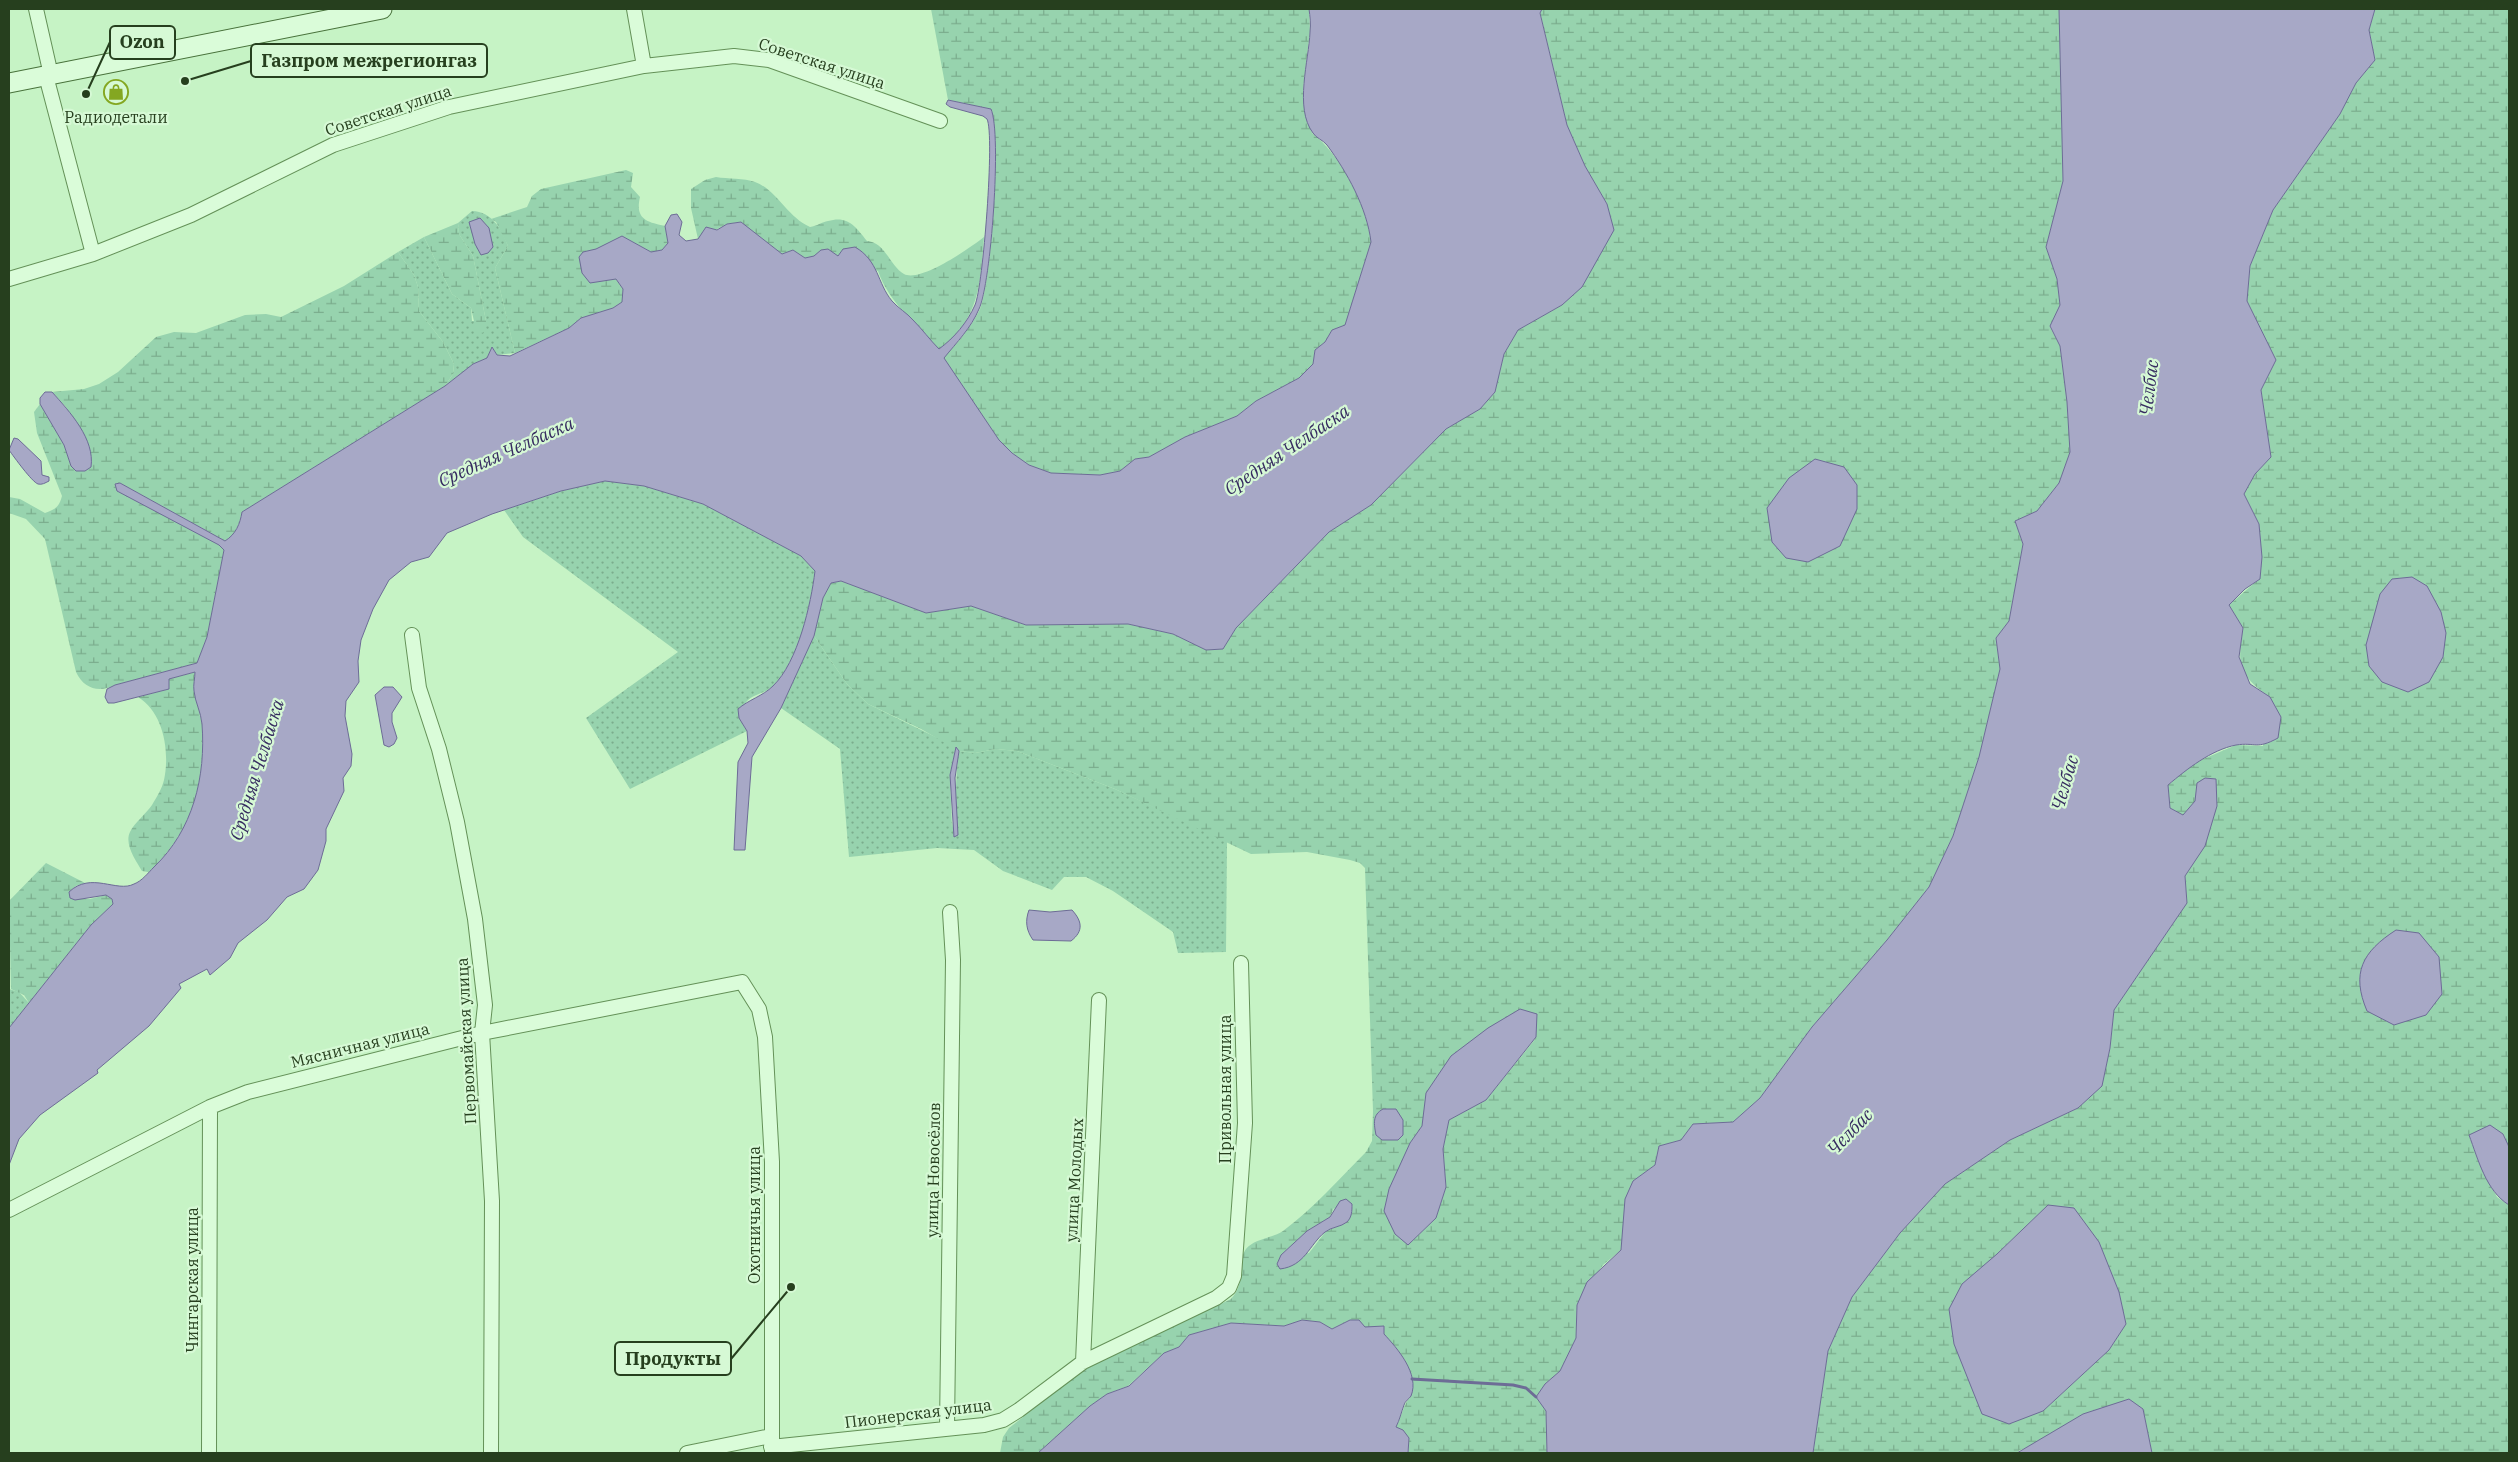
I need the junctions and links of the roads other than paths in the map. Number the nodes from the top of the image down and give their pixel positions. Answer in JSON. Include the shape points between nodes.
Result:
{"nodes":[{"id":1,"x":36,"y":9,"type":"edge"},
{"id":2,"x":382,"y":9,"type":"edge"},
{"id":3,"x":634,"y":9,"type":"edge"},
{"id":4,"x":327,"y":14,"type":"edge"},
{"id":5,"x":644,"y":66,"type":"junction"},
{"id":6,"x":48,"y":75,"type":"junction"},
{"id":7,"x":9,"y":83,"type":"edge"},
{"id":8,"x":940,"y":121,"type":"dead end"},
{"id":9,"x":93,"y":254,"type":"junction"},
{"id":10,"x":9,"y":279,"type":"edge"},
{"id":11,"x":412,"y":635,"type":"dead end"},
{"id":12,"x":950,"y":912,"type":"dead end"},
{"id":13,"x":1241,"y":963,"type":"dead end"},
{"id":14,"x":742,"y":982,"type":"joint"},
{"id":15,"x":1099,"y":1000,"type":"dead end"},
{"id":16,"x":482,"y":1033,"type":"junction"},
{"id":17,"x":210,"y":1106,"type":"junction"},
{"id":18,"x":9,"y":1210,"type":"edge"},
{"id":19,"x":1234,"y":1276,"type":"joint"},
{"id":20,"x":1083,"y":1362,"type":"junction"},
{"id":21,"x":947,"y":1428,"type":"junction"},
{"id":22,"x":771,"y":1445,"type":"edge"},
{"id":23,"x":209,"y":1453,"type":"edge"},
{"id":24,"x":491,"y":1453,"type":"edge"},
{"id":25,"x":687,"y":1453,"type":"edge"}],
"edges":[{"from":1,"to":6,"type":"street"},
{"from":2,"to":4,"type":"main road"},
{"from":3,"to":5,"type":"street"},
{"from":4,"to":6,"type":"main road"},
{"from":5,"to":8,"type":"street","name":"Советская улица","via":[[751,56]]},
{"from":5,"to":9,"type":"street","name":"Советская улица","via":[[449,107],[333,145],[191,215]]},
{"from":6,"to":7,"type":"main road"},
{"from":6,"to":9,"type":"street"},
{"from":9,"to":10,"type":"street","name":"Советская улица"},
{"from":11,"to":16,"type":"street","name":"Первомайская улица","via":[[419,688],[439,749],[457,822],[475,919],[485,1005]]},
{"from":12,"to":21,"type":"street","name":"улица Новосёлов","via":[[953,960]]},
{"from":13,"to":19,"type":"street","name":"Привольная улица","via":[[1245,1124]]},
{"from":14,"to":16,"type":"street","name":"Мясничная улица"},
{"from":14,"to":22,"type":"street","name":"Охотничья улица","via":[[760,1009],[766,1047],[772,1162]]},
{"from":15,"to":20,"type":"street","name":"улица Молодых"},
{"from":16,"to":17,"type":"street","name":"Мясничная улица","via":[[248,1092]]},
{"from":16,"to":24,"type":"street","name":"Первомайская улица","via":[[492,1201]]},
{"from":17,"to":18,"type":"street","name":"Мясничная улица"},
{"from":17,"to":23,"type":"street","name":"Чингарская улица"},
{"from":19,"to":20,"type":"street","name":"Пионерская улица","via":[[1223,1294]]},
{"from":20,"to":21,"type":"street","name":"Пионерская улица","via":[[1003,1420]]},
{"from":21,"to":22,"type":"street","name":"Пионерская улица"},
{"from":22,"to":25,"type":"street","name":"Пионерская улица"}]}
